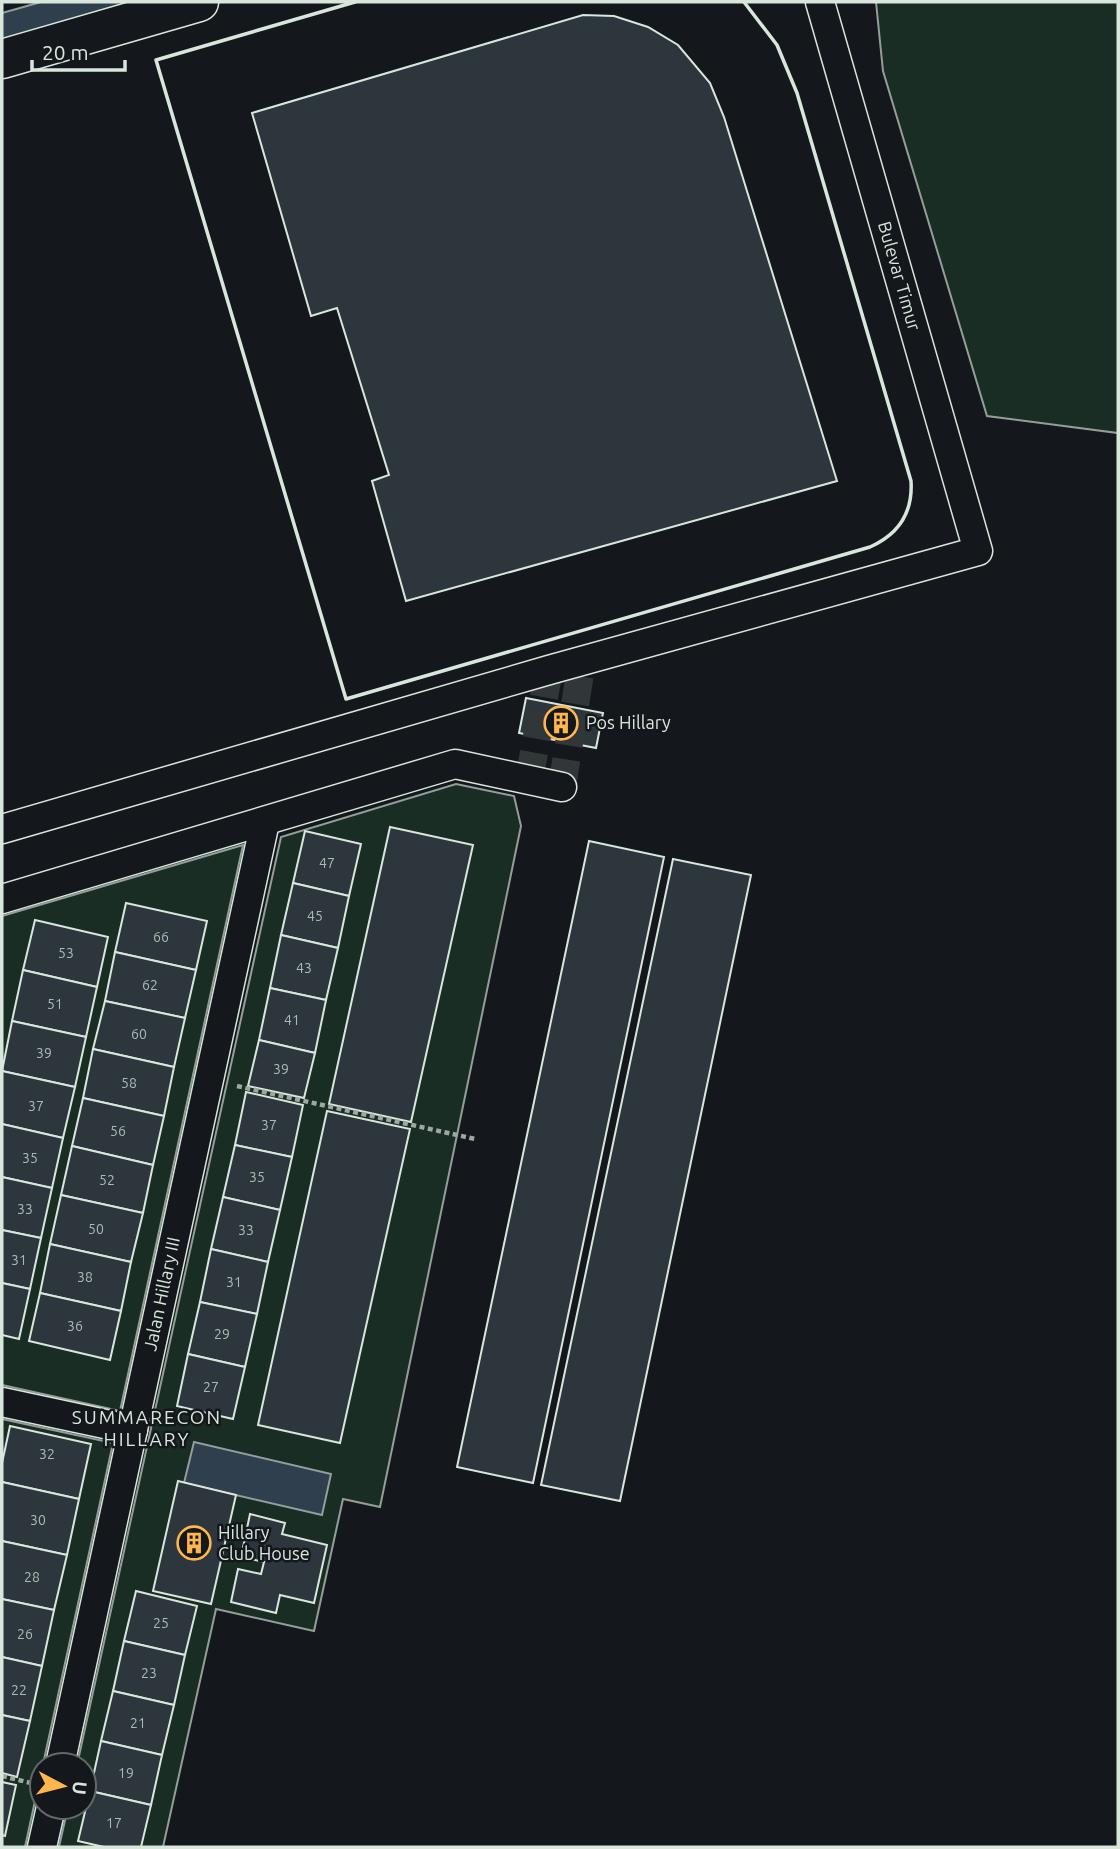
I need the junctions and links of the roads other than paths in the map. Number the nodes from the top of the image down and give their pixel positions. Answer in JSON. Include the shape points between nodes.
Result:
{"nodes":[{"id":1,"x":200,"y":2,"type":"edge"},
{"id":2,"x":820,"y":2,"type":"edge"},
{"id":3,"x":2,"y":59,"type":"edge"},
{"id":4,"x":562,"y":787,"type":"dead end"},
{"id":5,"x":265,"y":822,"type":"junction"},
{"id":6,"x":2,"y":829,"type":"edge"},
{"id":7,"x":2,"y":899,"type":"edge"},
{"id":8,"x":2,"y":1402,"type":"edge"},
{"id":9,"x":132,"y":1430,"type":"junction"},
{"id":10,"x":63,"y":1751,"type":"edge"},
{"id":11,"x":48,"y":1821,"type":"edge"},
{"id":12,"x":42,"y":1847,"type":"edge"}],
"edges":[{"from":1,"to":3,"type":"street"},
{"from":2,"to":6,"type":"street","name":"Bulevar Timur","via":[[978,551]]},
{"from":4,"to":5,"type":"street","via":[[455,764]]},
{"from":5,"to":7,"type":"street"},
{"from":5,"to":9,"type":"street","name":"Jalan Hillary III"},
{"from":8,"to":9,"type":"street"},
{"from":9,"to":10,"type":"street","name":"Jalan Hillary III"},
{"from":11,"to":12,"type":"street"}]}
